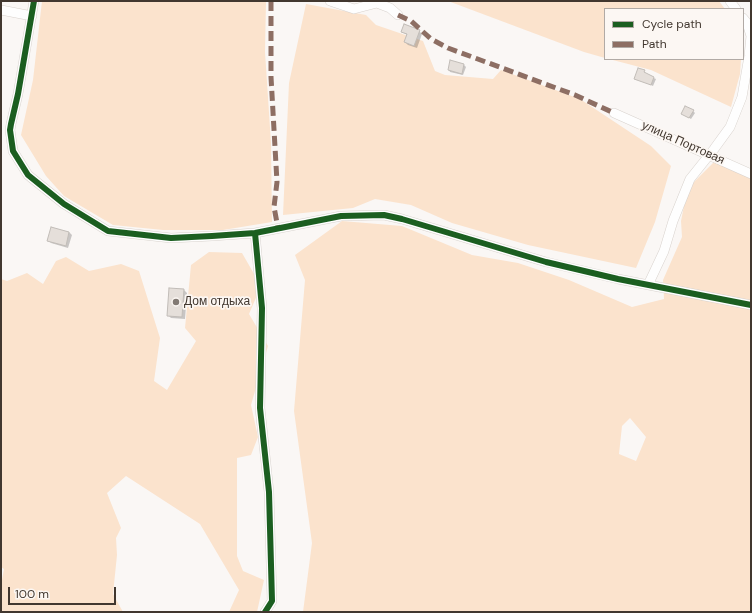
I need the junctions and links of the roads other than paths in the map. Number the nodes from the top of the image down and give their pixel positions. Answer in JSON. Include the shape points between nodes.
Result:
{"nodes":[{"id":1,"x":34,"y":1,"type":"edge"},
{"id":2,"x":330,"y":1,"type":"edge"},
{"id":3,"x":1,"y":10,"type":"edge"},
{"id":4,"x":398,"y":15,"type":"dead end"},
{"id":5,"x":32,"y":16,"type":"junction"},
{"id":6,"x":744,"y":20,"type":"edge"},
{"id":7,"x":614,"y":113,"type":"dead end"},
{"id":8,"x":1,"y":122,"type":"edge"},
{"id":9,"x":11,"y":124,"type":"junction"},
{"id":10,"x":710,"y":155,"type":"junction"},
{"id":11,"x":751,"y":174,"type":"edge"},
{"id":12,"x":254,"y":233,"type":"junction"},
{"id":13,"x":648,"y":285,"type":"junction"},
{"id":14,"x":751,"y":305,"type":"edge"},
{"id":15,"x":265,"y":612,"type":"edge"}],
"edges":[{"from":1,"to":5,"type":"street"},
{"from":2,"to":4,"type":"street","via":[[354,9],[377,3],[390,8]]},
{"from":3,"to":5,"type":"street"},
{"from":5,"to":9,"type":"street"},
{"from":6,"to":10,"type":"street","via":[[751,36],[742,97],[730,127]]},
{"from":7,"to":10,"type":"street","name":"улица Портовая"},
{"from":8,"to":9,"type":"street"},
{"from":9,"to":12,"type":"street","via":[[13,151],[28,176],[64,204],[108,231],[171,238]]},
{"from":10,"to":11,"type":"street","name":"улица Портовая"},
{"from":10,"to":13,"type":"street","via":[[690,179],[664,251]]},
{"from":12,"to":13,"type":"street","via":[[341,216],[384,215],[546,262]]},
{"from":12,"to":15,"type":"street","via":[[262,308],[260,408],[269,492],[272,601]]},
{"from":13,"to":14,"type":"street"}]}
